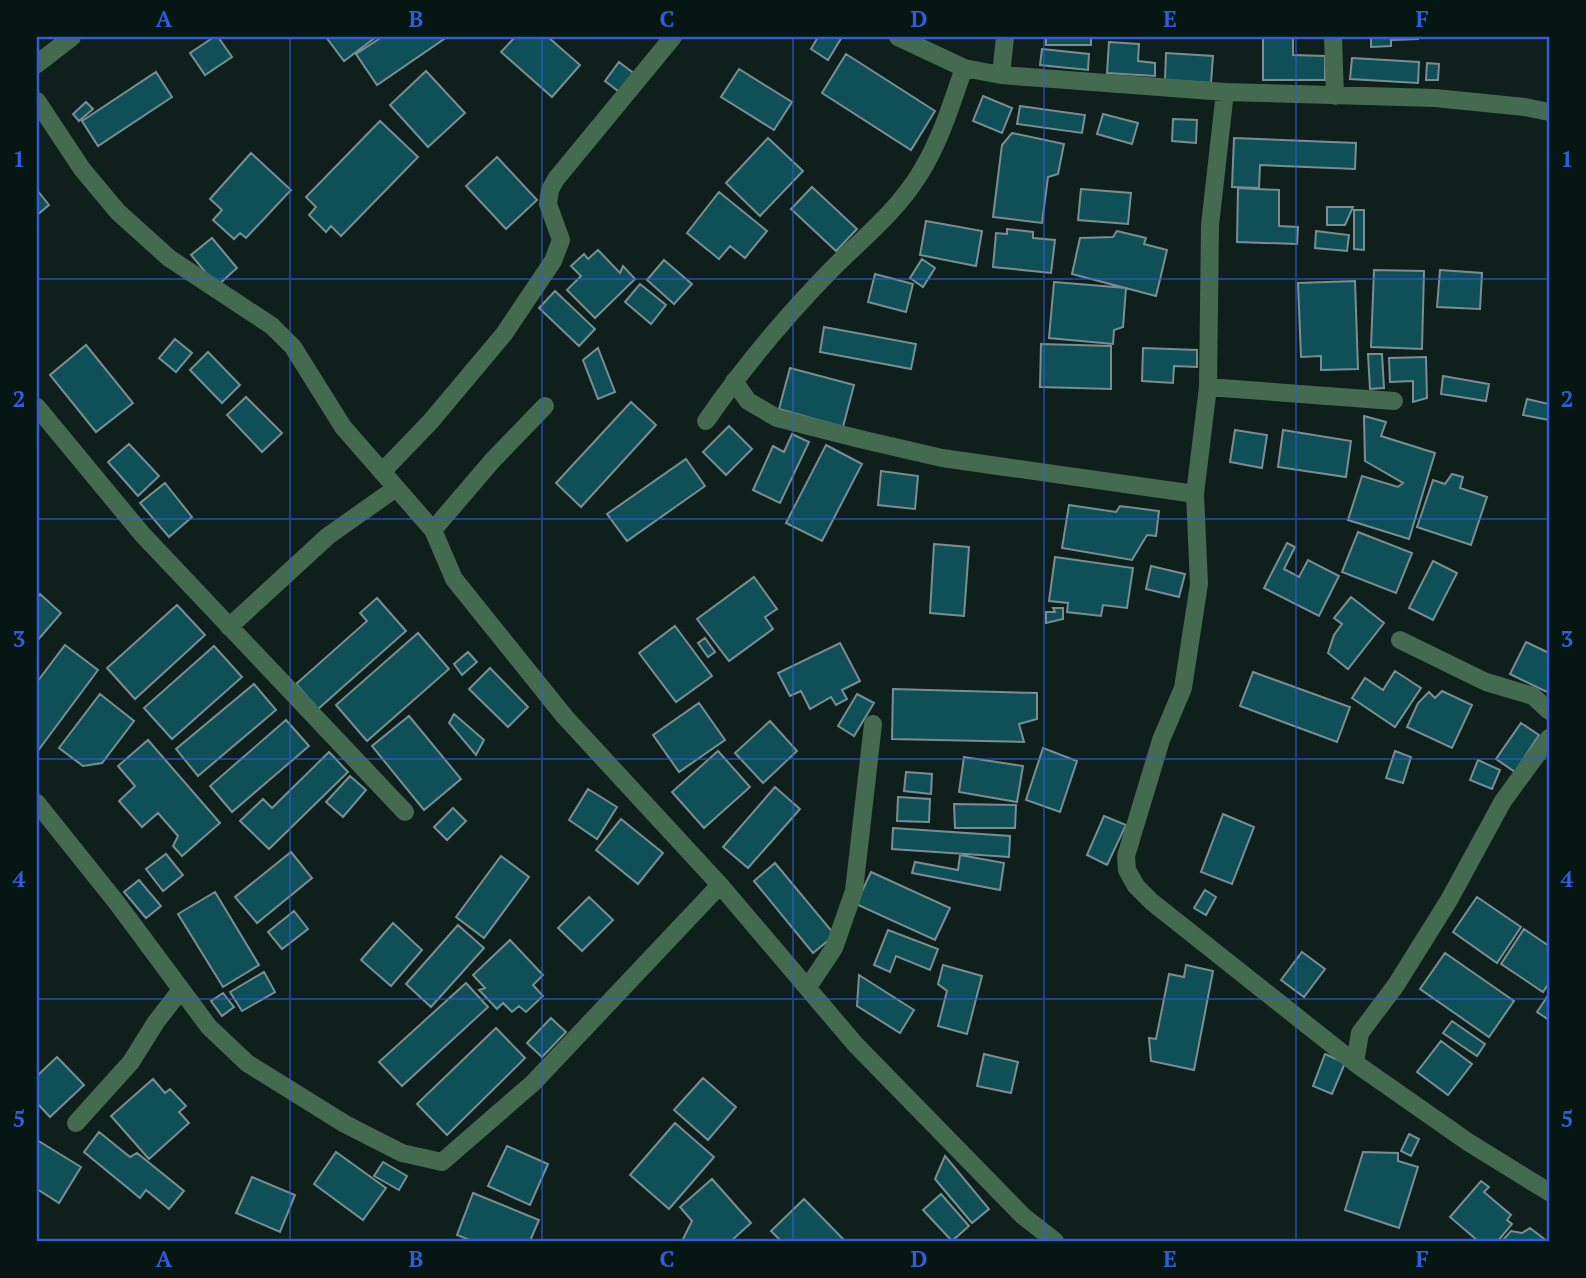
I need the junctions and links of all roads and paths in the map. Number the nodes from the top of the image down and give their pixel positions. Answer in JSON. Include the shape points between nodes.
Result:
{"nodes":[{"id":1,"x":72,"y":37,"type":"edge"},
{"id":2,"x":673,"y":37,"type":"edge"},
{"id":3,"x":898,"y":37,"type":"edge"},
{"id":4,"x":1004,"y":37,"type":"edge"},
{"id":5,"x":1333,"y":37,"type":"edge"},
{"id":6,"x":37,"y":64,"type":"edge"},
{"id":7,"x":964,"y":68,"type":"junction"},
{"id":8,"x":1000,"y":75,"type":"junction"},
{"id":9,"x":1225,"y":92,"type":"junction"},
{"id":10,"x":1335,"y":96,"type":"junction"},
{"id":11,"x":37,"y":101,"type":"edge"},
{"id":12,"x":1549,"y":112,"type":"edge"},
{"id":13,"x":734,"y":381,"type":"junction"},
{"id":14,"x":1208,"y":387,"type":"junction"},
{"id":15,"x":1394,"y":401,"type":"dead end"},
{"id":16,"x":545,"y":406,"type":"dead end"},
{"id":17,"x":37,"y":407,"type":"edge"},
{"id":18,"x":706,"y":421,"type":"dead end"},
{"id":19,"x":382,"y":472,"type":"junction"},
{"id":20,"x":397,"y":488,"type":"junction"},
{"id":21,"x":1195,"y":494,"type":"junction"},
{"id":22,"x":433,"y":530,"type":"junction"},
{"id":23,"x":229,"y":628,"type":"junction"},
{"id":24,"x":1399,"y":640,"type":"dead end"},
{"id":25,"x":1549,"y":711,"type":"edge"},
{"id":26,"x":873,"y":724,"type":"dead end"},
{"id":27,"x":1549,"y":738,"type":"edge"},
{"id":28,"x":37,"y":803,"type":"edge"},
{"id":29,"x":405,"y":812,"type":"dead end"},
{"id":30,"x":720,"y":885,"type":"junction"},
{"id":31,"x":808,"y":988,"type":"junction"},
{"id":32,"x":180,"y":991,"type":"junction"},
{"id":33,"x":1360,"y":1033,"type":"junction"},
{"id":34,"x":1330,"y":1044,"type":"junction"},
{"id":35,"x":1355,"y":1063,"type":"junction"},
{"id":36,"x":76,"y":1123,"type":"dead end"},
{"id":37,"x":1549,"y":1192,"type":"edge"},
{"id":38,"x":1055,"y":1241,"type":"edge"}],
"edges":[{"from":1,"to":6,"type":"street"},
{"from":2,"to":19,"type":"street","via":[[550,190],[548,204],[561,240],[553,261],[503,334]]},
{"from":3,"to":7,"type":"street"},
{"from":4,"to":8,"type":"street"},
{"from":5,"to":10,"type":"street"},
{"from":7,"to":8,"type":"street"},
{"from":7,"to":13,"type":"street","via":[[940,136],[918,177]]},
{"from":8,"to":9,"type":"street"},
{"from":9,"to":10,"type":"street"},
{"from":9,"to":14,"type":"street","via":[[1210,225]]},
{"from":10,"to":12,"type":"street","via":[[1435,98]]},
{"from":11,"to":19,"type":"street","via":[[82,169],[118,212],[169,258],[272,326],[293,347],[343,427]]},
{"from":13,"to":18,"type":"street"},
{"from":13,"to":21,"type":"street","via":[[748,401],[777,418],[860,439],[942,458]]},
{"from":14,"to":15,"type":"street"},
{"from":14,"to":21,"type":"street"},
{"from":16,"to":22,"type":"street"},
{"from":17,"to":23,"type":"street","via":[[142,534]]},
{"from":19,"to":20,"type":"street"},
{"from":20,"to":22,"type":"street"},
{"from":20,"to":23,"type":"street","via":[[328,536]]},
{"from":21,"to":34,"type":"street","via":[[1199,584],[1183,688],[1130,836],[1126,870],[1152,902]]},
{"from":22,"to":30,"type":"street","via":[[454,579],[565,717]]},
{"from":23,"to":29,"type":"street"},
{"from":24,"to":25,"type":"street","via":[[1486,682],[1533,696]]},
{"from":26,"to":31,"type":"street","via":[[854,891],[834,948]]},
{"from":27,"to":33,"type":"street","via":[[1503,801],[1442,911]]},
{"from":28,"to":32,"type":"street"},
{"from":30,"to":31,"type":"street"},
{"from":30,"to":32,"type":"street","via":[[533,1083],[442,1162],[402,1153],[345,1124],[247,1063]]},
{"from":31,"to":38,"type":"street","via":[[855,1044],[1023,1216]]},
{"from":32,"to":36,"type":"street","via":[[131,1062]]},
{"from":33,"to":34,"type":"street"},
{"from":33,"to":35,"type":"street"},
{"from":34,"to":35,"type":"street"},
{"from":35,"to":37,"type":"street"}]}
